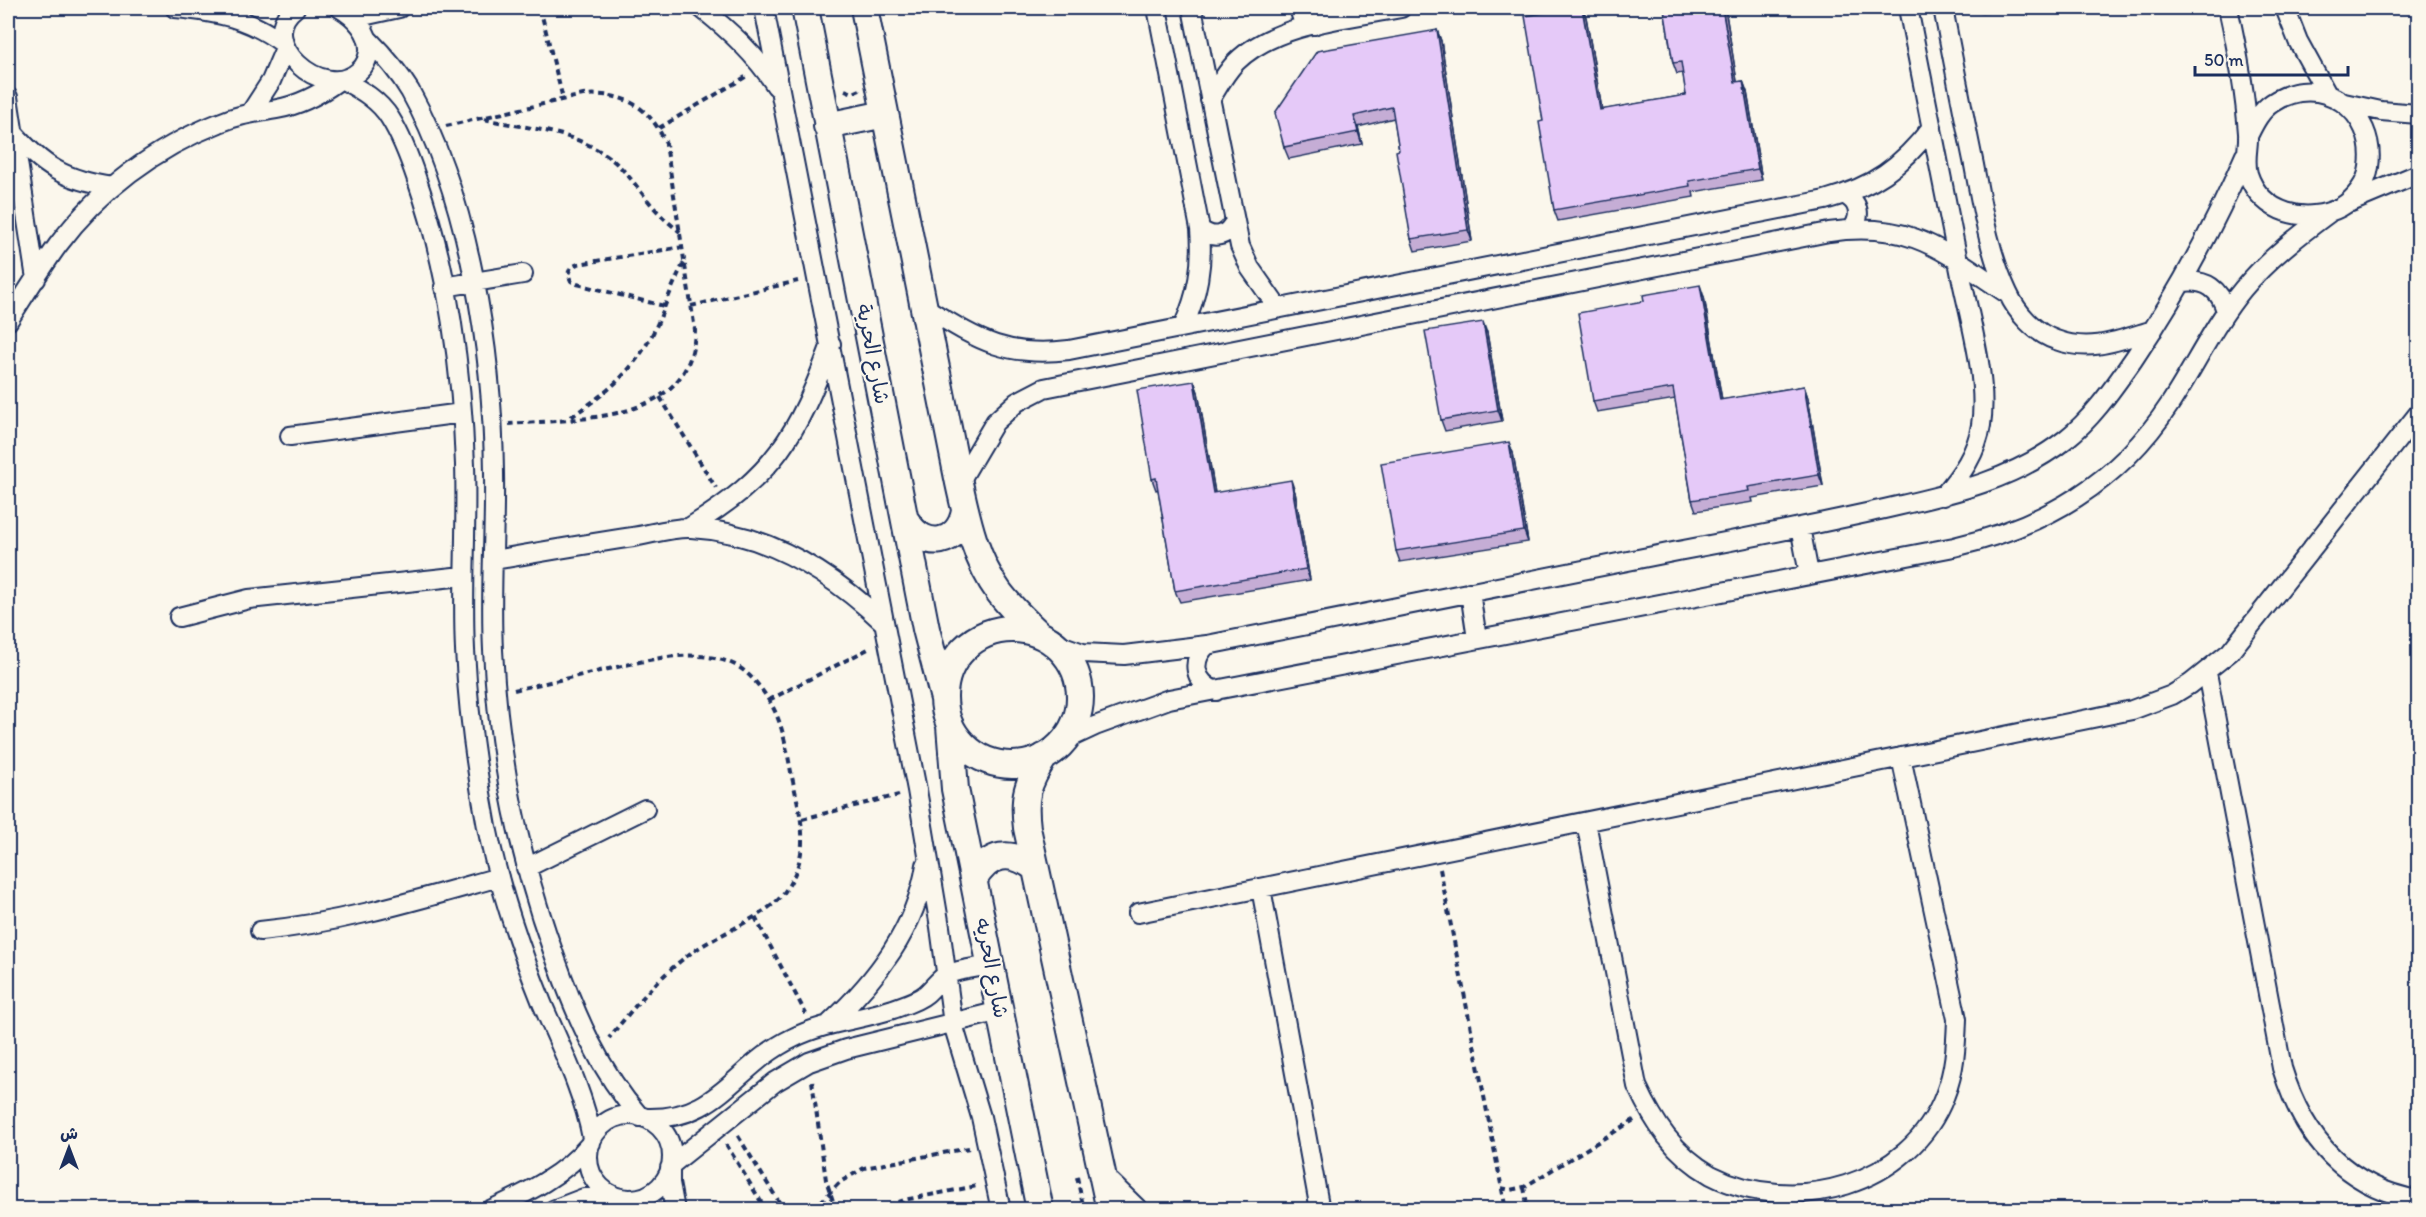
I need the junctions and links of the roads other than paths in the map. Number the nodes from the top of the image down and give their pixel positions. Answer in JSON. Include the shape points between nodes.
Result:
{"nodes":[{"id":1,"x":175,"y":8,"type":"edge"},
{"id":2,"x":295,"y":8,"type":"edge"},
{"id":3,"x":399,"y":8,"type":"edge"},
{"id":4,"x":701,"y":8,"type":"edge"},
{"id":5,"x":764,"y":8,"type":"edge"},
{"id":6,"x":805,"y":8,"type":"edge"},
{"id":7,"x":864,"y":8,"type":"edge"},
{"id":8,"x":1157,"y":8,"type":"edge"},
{"id":9,"x":1192,"y":8,"type":"edge"},
{"id":10,"x":1299,"y":8,"type":"edge"},
{"id":11,"x":1401,"y":8,"type":"edge"},
{"id":12,"x":1908,"y":8,"type":"edge"},
{"id":13,"x":1943,"y":8,"type":"edge"},
{"id":14,"x":2228,"y":8,"type":"edge"},
{"id":15,"x":2285,"y":8,"type":"edge"},
{"id":16,"x":347,"y":13,"type":"edge"},
{"id":17,"x":1314,"y":25,"type":"junction"},
{"id":18,"x":367,"y":38,"type":"junction"},
{"id":19,"x":285,"y":46,"type":"junction"},
{"id":20,"x":341,"y":80,"type":"junction"},
{"id":21,"x":781,"y":94,"type":"junction"},
{"id":22,"x":2327,"y":94,"type":"junction"},
{"id":23,"x":8,"y":97,"type":"edge"},
{"id":24,"x":1210,"y":100,"type":"junction"},
{"id":25,"x":2344,"y":103,"type":"junction"},
{"id":26,"x":251,"y":112,"type":"junction"},
{"id":27,"x":885,"y":114,"type":"junction"},
{"id":28,"x":2418,"y":114,"type":"edge"},
{"id":29,"x":827,"y":126,"type":"junction"},
{"id":30,"x":1932,"y":127,"type":"junction"},
{"id":31,"x":12,"y":131,"type":"junction"},
{"id":32,"x":2248,"y":136,"type":"junction"},
{"id":33,"x":2245,"y":155,"type":"junction"},
{"id":34,"x":2418,"y":174,"type":"edge"},
{"id":35,"x":112,"y":187,"type":"junction"},
{"id":36,"x":1845,"y":195,"type":"junction"},
{"id":37,"x":2346,"y":204,"type":"junction"},
{"id":38,"x":2329,"y":213,"type":"junction"},
{"id":39,"x":1234,"y":222,"type":"junction"},
{"id":40,"x":1200,"y":229,"type":"junction"},
{"id":41,"x":1852,"y":229,"type":"junction"},
{"id":42,"x":1958,"y":261,"type":"junction"},
{"id":43,"x":523,"y":274,"type":"dead end"},
{"id":44,"x":36,"y":279,"type":"junction"},
{"id":45,"x":473,"y":282,"type":"junction"},
{"id":46,"x":2183,"y":282,"type":"junction"},
{"id":47,"x":1397,"y":285,"type":"junction"},
{"id":48,"x":444,"y":287,"type":"junction"},
{"id":49,"x":2008,"y":294,"type":"junction"},
{"id":50,"x":924,"y":307,"type":"junction"},
{"id":51,"x":1278,"y":308,"type":"junction"},
{"id":52,"x":2226,"y":311,"type":"junction"},
{"id":53,"x":1404,"y":316,"type":"junction"},
{"id":54,"x":8,"y":321,"type":"edge"},
{"id":55,"x":1183,"y":327,"type":"junction"},
{"id":56,"x":2153,"y":330,"type":"junction"},
{"id":57,"x":831,"y":344,"type":"junction"},
{"id":58,"x":1069,"y":350,"type":"junction"},
{"id":59,"x":1074,"y":382,"type":"junction"},
{"id":60,"x":462,"y":413,"type":"junction"},
{"id":61,"x":2418,"y":414,"type":"edge"},
{"id":62,"x":290,"y":436,"type":"dead end"},
{"id":63,"x":959,"y":483,"type":"junction"},
{"id":64,"x":1943,"y":496,"type":"junction"},
{"id":65,"x":965,"y":511,"type":"junction"},
{"id":66,"x":907,"y":522,"type":"junction"},
{"id":67,"x":690,"y":527,"type":"junction"},
{"id":68,"x":1800,"y":527,"type":"junction"},
{"id":69,"x":494,"y":560,"type":"junction"},
{"id":70,"x":1809,"y":574,"type":"junction"},
{"id":71,"x":463,"y":576,"type":"junction"},
{"id":72,"x":1470,"y":592,"type":"junction"},
{"id":73,"x":179,"y":617,"type":"dead end"},
{"id":74,"x":885,"y":631,"type":"junction"},
{"id":75,"x":1046,"y":639,"type":"junction"},
{"id":76,"x":1478,"y":639,"type":"junction"},
{"id":77,"x":1207,"y":645,"type":"junction"},
{"id":78,"x":2207,"y":673,"type":"junction"},
{"id":79,"x":1216,"y":691,"type":"junction"},
{"id":80,"x":944,"y":699,"type":"junction"},
{"id":81,"x":950,"y":726,"type":"junction"},
{"id":82,"x":1065,"y":740,"type":"junction"},
{"id":83,"x":1044,"y":757,"type":"junction"},
{"id":84,"x":1901,"y":757,"type":"junction"},
{"id":85,"x":645,"y":808,"type":"dead end"},
{"id":86,"x":1586,"y":822,"type":"junction"},
{"id":87,"x":928,"y":855,"type":"junction"},
{"id":88,"x":1035,"y":868,"type":"junction"},
{"id":89,"x":529,"y":876,"type":"junction"},
{"id":90,"x":974,"y":879,"type":"junction"},
{"id":91,"x":501,"y":885,"type":"junction"},
{"id":92,"x":1261,"y":888,"type":"junction"},
{"id":93,"x":1138,"y":913,"type":"dead end"},
{"id":94,"x":260,"y":931,"type":"dead end"},
{"id":95,"x":991,"y":965,"type":"junction"},
{"id":96,"x":946,"y":975,"type":"junction"},
{"id":97,"x":1000,"y":1011,"type":"junction"},
{"id":98,"x":953,"y":1024,"type":"junction"},
{"id":99,"x":822,"y":1026,"type":"junction"},
{"id":100,"x":643,"y":1118,"type":"junction"},
{"id":101,"x":592,"y":1141,"type":"junction"},
{"id":102,"x":671,"y":1166,"type":"junction"},
{"id":103,"x":1103,"y":1176,"type":"junction"},
{"id":104,"x":619,"y":1197,"type":"junction"},
{"id":105,"x":2418,"y":1200,"type":"edge"},
{"id":106,"x":490,"y":1209,"type":"edge"},
{"id":107,"x":553,"y":1209,"type":"edge"},
{"id":108,"x":638,"y":1209,"type":"edge"},
{"id":109,"x":675,"y":1209,"type":"edge"},
{"id":110,"x":1001,"y":1209,"type":"edge"},
{"id":111,"x":1040,"y":1209,"type":"edge"},
{"id":112,"x":1110,"y":1209,"type":"edge"},
{"id":113,"x":1139,"y":1209,"type":"edge"},
{"id":114,"x":1320,"y":1209,"type":"edge"}],
"edges":[{"from":1,"to":19,"type":"street","via":[[238,18],[255,24]]},
{"from":2,"to":19,"type":"street","via":[[285,20]]},
{"from":3,"to":16,"type":"street"},
{"from":4,"to":21,"type":"street","via":[[734,34],[763,66]]},
{"from":5,"to":21,"type":"street"},
{"from":6,"to":29,"type":"street","name":"شارع الحرية"},
{"from":7,"to":27,"type":"street"},
{"from":8,"to":40,"type":"street"},
{"from":9,"to":24,"type":"street"},
{"from":10,"to":17,"type":"street","via":[[1302,18]]},
{"from":11,"to":17,"type":"street"},
{"from":12,"to":30,"type":"street"},
{"from":13,"to":49,"type":"street","via":[[1986,226]]},
{"from":14,"to":32,"type":"street"},
{"from":15,"to":22,"type":"street"},
{"from":16,"to":18,"type":"street"},
{"from":17,"to":24,"type":"street","via":[[1273,37],[1253,48],[1229,71]]},
{"from":18,"to":20,"type":"street","via":[[367,60],[353,76]]},
{"from":18,"to":45,"type":"street","via":[[403,81],[428,130],[455,205]]},
{"from":19,"to":20,"type":"street","via":[[304,69],[317,76]]},
{"from":19,"to":26,"type":"street","via":[[271,81]]},
{"from":20,"to":26,"type":"street","via":[[300,103]]},
{"from":20,"to":48,"type":"street","via":[[361,89],[376,102],[399,134],[422,194]]},
{"from":21,"to":57,"type":"street"},
{"from":22,"to":25,"type":"street"},
{"from":22,"to":32,"type":"street","via":[[2288,95],[2270,104]]},
{"from":23,"to":31,"type":"street"},
{"from":24,"to":39,"type":"street"},
{"from":25,"to":28,"type":"street"},
{"from":25,"to":37,"type":"street","via":[[2368,134],[2371,153],[2360,190]]},
{"from":26,"to":35,"type":"street","via":[[163,150]]},
{"from":27,"to":29,"type":"street"},
{"from":27,"to":50,"type":"street"},
{"from":29,"to":66,"type":"street","name":"شارع الحرية"},
{"from":30,"to":36,"type":"street","via":[[1894,168]]},
{"from":30,"to":42,"type":"street"},
{"from":31,"to":35,"type":"street","via":[[32,154],[55,171],[83,182]]},
{"from":31,"to":44,"type":"street"},
{"from":32,"to":33,"type":"street"},
{"from":33,"to":38,"type":"street","via":[[2248,174],[2258,192],[2272,205],[2290,214],[2309,217]]},
{"from":33,"to":46,"type":"street"},
{"from":34,"to":37,"type":"street"},
{"from":35,"to":44,"type":"street","via":[[57,246]]},
{"from":36,"to":41,"type":"street","via":[[1858,210]]},
{"from":36,"to":47,"type":"street"},
{"from":37,"to":38,"type":"street"},
{"from":38,"to":52,"type":"street","via":[[2262,267]]},
{"from":39,"to":40,"type":"street","via":[[1227,232],[1216,236]]},
{"from":39,"to":51,"type":"street","via":[[1250,268]]},
{"from":40,"to":55,"type":"street","via":[[1200,279]]},
{"from":41,"to":42,"type":"street","via":[[1908,235]]},
{"from":41,"to":53,"type":"street"},
{"from":42,"to":49,"type":"street"},
{"from":42,"to":64,"type":"street","via":[[1983,400],[1974,450],[1962,474]]},
{"from":43,"to":45,"type":"street"},
{"from":44,"to":54,"type":"street"},
{"from":45,"to":48,"type":"street"},
{"from":45,"to":69,"type":"street","via":[[492,425]]},
{"from":46,"to":52,"type":"street","via":[[2195,280],[2216,290]]},
{"from":46,"to":56,"type":"street"},
{"from":47,"to":51,"type":"street"},
{"from":47,"to":53,"type":"street"},
{"from":48,"to":60,"type":"street"},
{"from":49,"to":56,"type":"street","via":[[2036,329],[2053,340],[2073,345],[2094,346]]},
{"from":50,"to":58,"type":"street","via":[[996,346],[1020,352]]},
{"from":50,"to":63,"type":"street"},
{"from":51,"to":55,"type":"street"},
{"from":52,"to":70,"type":"street","via":[[2150,432],[2120,464],[2077,498],[2018,529],[1987,539]]},
{"from":53,"to":59,"type":"street"},
{"from":55,"to":58,"type":"street"},
{"from":56,"to":64,"type":"street","via":[[2113,389],[2067,438],[2010,474]]},
{"from":57,"to":67,"type":"street","via":[[802,418],[781,451],[756,480]]},
{"from":57,"to":74,"type":"street"},
{"from":58,"to":59,"type":"street","via":[[1062,359],[1062,370]]},
{"from":59,"to":63,"type":"street","via":[[1044,388],[1017,402],[995,422]]},
{"from":60,"to":62,"type":"street"},
{"from":60,"to":71,"type":"street"},
{"from":61,"to":78,"type":"street","via":[[2230,652]]},
{"from":63,"to":65,"type":"street"},
{"from":64,"to":68,"type":"street"},
{"from":65,"to":66,"type":"street","via":[[958,530],[941,540],[921,537]]},
{"from":65,"to":75,"type":"street","via":[[997,589],[1017,614]]},
{"from":66,"to":80,"type":"street","name":"شارع الحرية","via":[[926,629]]},
{"from":67,"to":69,"type":"street"},
{"from":67,"to":74,"type":"street","via":[[775,548],[815,567],[842,586]]},
{"from":68,"to":70,"type":"street"},
{"from":68,"to":72,"type":"street"},
{"from":69,"to":89,"type":"street","via":[[496,694],[504,764]]},
{"from":70,"to":76,"type":"street"},
{"from":71,"to":73,"type":"street","via":[[249,599]]},
{"from":71,"to":91,"type":"street","via":[[473,742]]},
{"from":72,"to":76,"type":"street"},
{"from":72,"to":77,"type":"street"},
{"from":74,"to":87,"type":"street"},
{"from":75,"to":77,"type":"street","via":[[1083,653],[1124,654]]},
{"from":75,"to":80,"type":"street","via":[[1013,629],[974,640],[949,672]]},
{"from":75,"to":82,"type":"street","via":[[1071,662],[1079,688],[1078,715]]},
{"from":76,"to":79,"type":"street"},
{"from":77,"to":79,"type":"street","via":[[1197,658],[1197,675]]},
{"from":78,"to":84,"type":"street","via":[[2172,695],[2132,710]]},
{"from":78,"to":105,"type":"street","via":[[2282,1068],[2291,1098],[2325,1150],[2349,1171],[2376,1187]]},
{"from":79,"to":82,"type":"street","via":[[1169,699]]},
{"from":80,"to":81,"type":"street"},
{"from":81,"to":83,"type":"street","via":[[967,747],[990,761],[1017,765]]},
{"from":81,"to":90,"type":"street","name":"شارع الحريه","via":[[955,789]]},
{"from":82,"to":83,"type":"street"},
{"from":83,"to":88,"type":"street","via":[[1030,779],[1024,804]]},
{"from":84,"to":86,"type":"street"},
{"from":84,"to":86,"type":"street","via":[[1957,1019],[1956,1059],[1945,1097],[1925,1131],[1898,1160],[1864,1181],[1831,1192],[1787,1197],[1748,1191],[1711,1175],[1679,1152],[1654,1121],[1637,1086]]},
{"from":85,"to":89,"type":"street"},
{"from":86,"to":92,"type":"street"},
{"from":87,"to":96,"type":"street"},
{"from":87,"to":99,"type":"street","via":[[923,886],[895,947],[855,1000]]},
{"from":88,"to":90,"type":"street","via":[[1014,856],[1001,856],[980,868]]},
{"from":88,"to":103,"type":"street"},
{"from":89,"to":91,"type":"street"},
{"from":89,"to":100,"type":"street","via":[[561,974],[595,1054]]},
{"from":90,"to":95,"type":"street","name":"شارع الحريه"},
{"from":91,"to":94,"type":"street","via":[[342,920]]},
{"from":91,"to":101,"type":"street","via":[[528,967],[580,1089]]},
{"from":92,"to":93,"type":"street"},
{"from":92,"to":114,"type":"street"},
{"from":95,"to":96,"type":"street"},
{"from":95,"to":97,"type":"street","name":"شارع الحريه"},
{"from":96,"to":98,"type":"street"},
{"from":96,"to":99,"type":"street","via":[[924,996],[892,1009]]},
{"from":97,"to":98,"type":"street"},
{"from":97,"to":111,"type":"street","name":"شارع الحريه"},
{"from":98,"to":102,"type":"street","via":[[846,1049],[809,1062],[776,1082]]},
{"from":98,"to":110,"type":"street","via":[[979,1108]]},
{"from":99,"to":100,"type":"street","via":[[774,1048],[696,1111],[679,1117]]},
{"from":100,"to":101,"type":"street","via":[[618,1117],[608,1122]]},
{"from":100,"to":102,"type":"street","via":[[663,1132],[669,1142]]},
{"from":101,"to":104,"type":"street","via":[[588,1153],[592,1175],[606,1192]]},
{"from":101,"to":106,"type":"street","via":[[558,1174]]},
{"from":102,"to":104,"type":"street","via":[[657,1189],[635,1199]]},
{"from":102,"to":109,"type":"street"},
{"from":103,"to":112,"type":"street"},
{"from":103,"to":113,"type":"street"},
{"from":104,"to":107,"type":"street","via":[[584,1198]]},
{"from":104,"to":108,"type":"street"}]}
